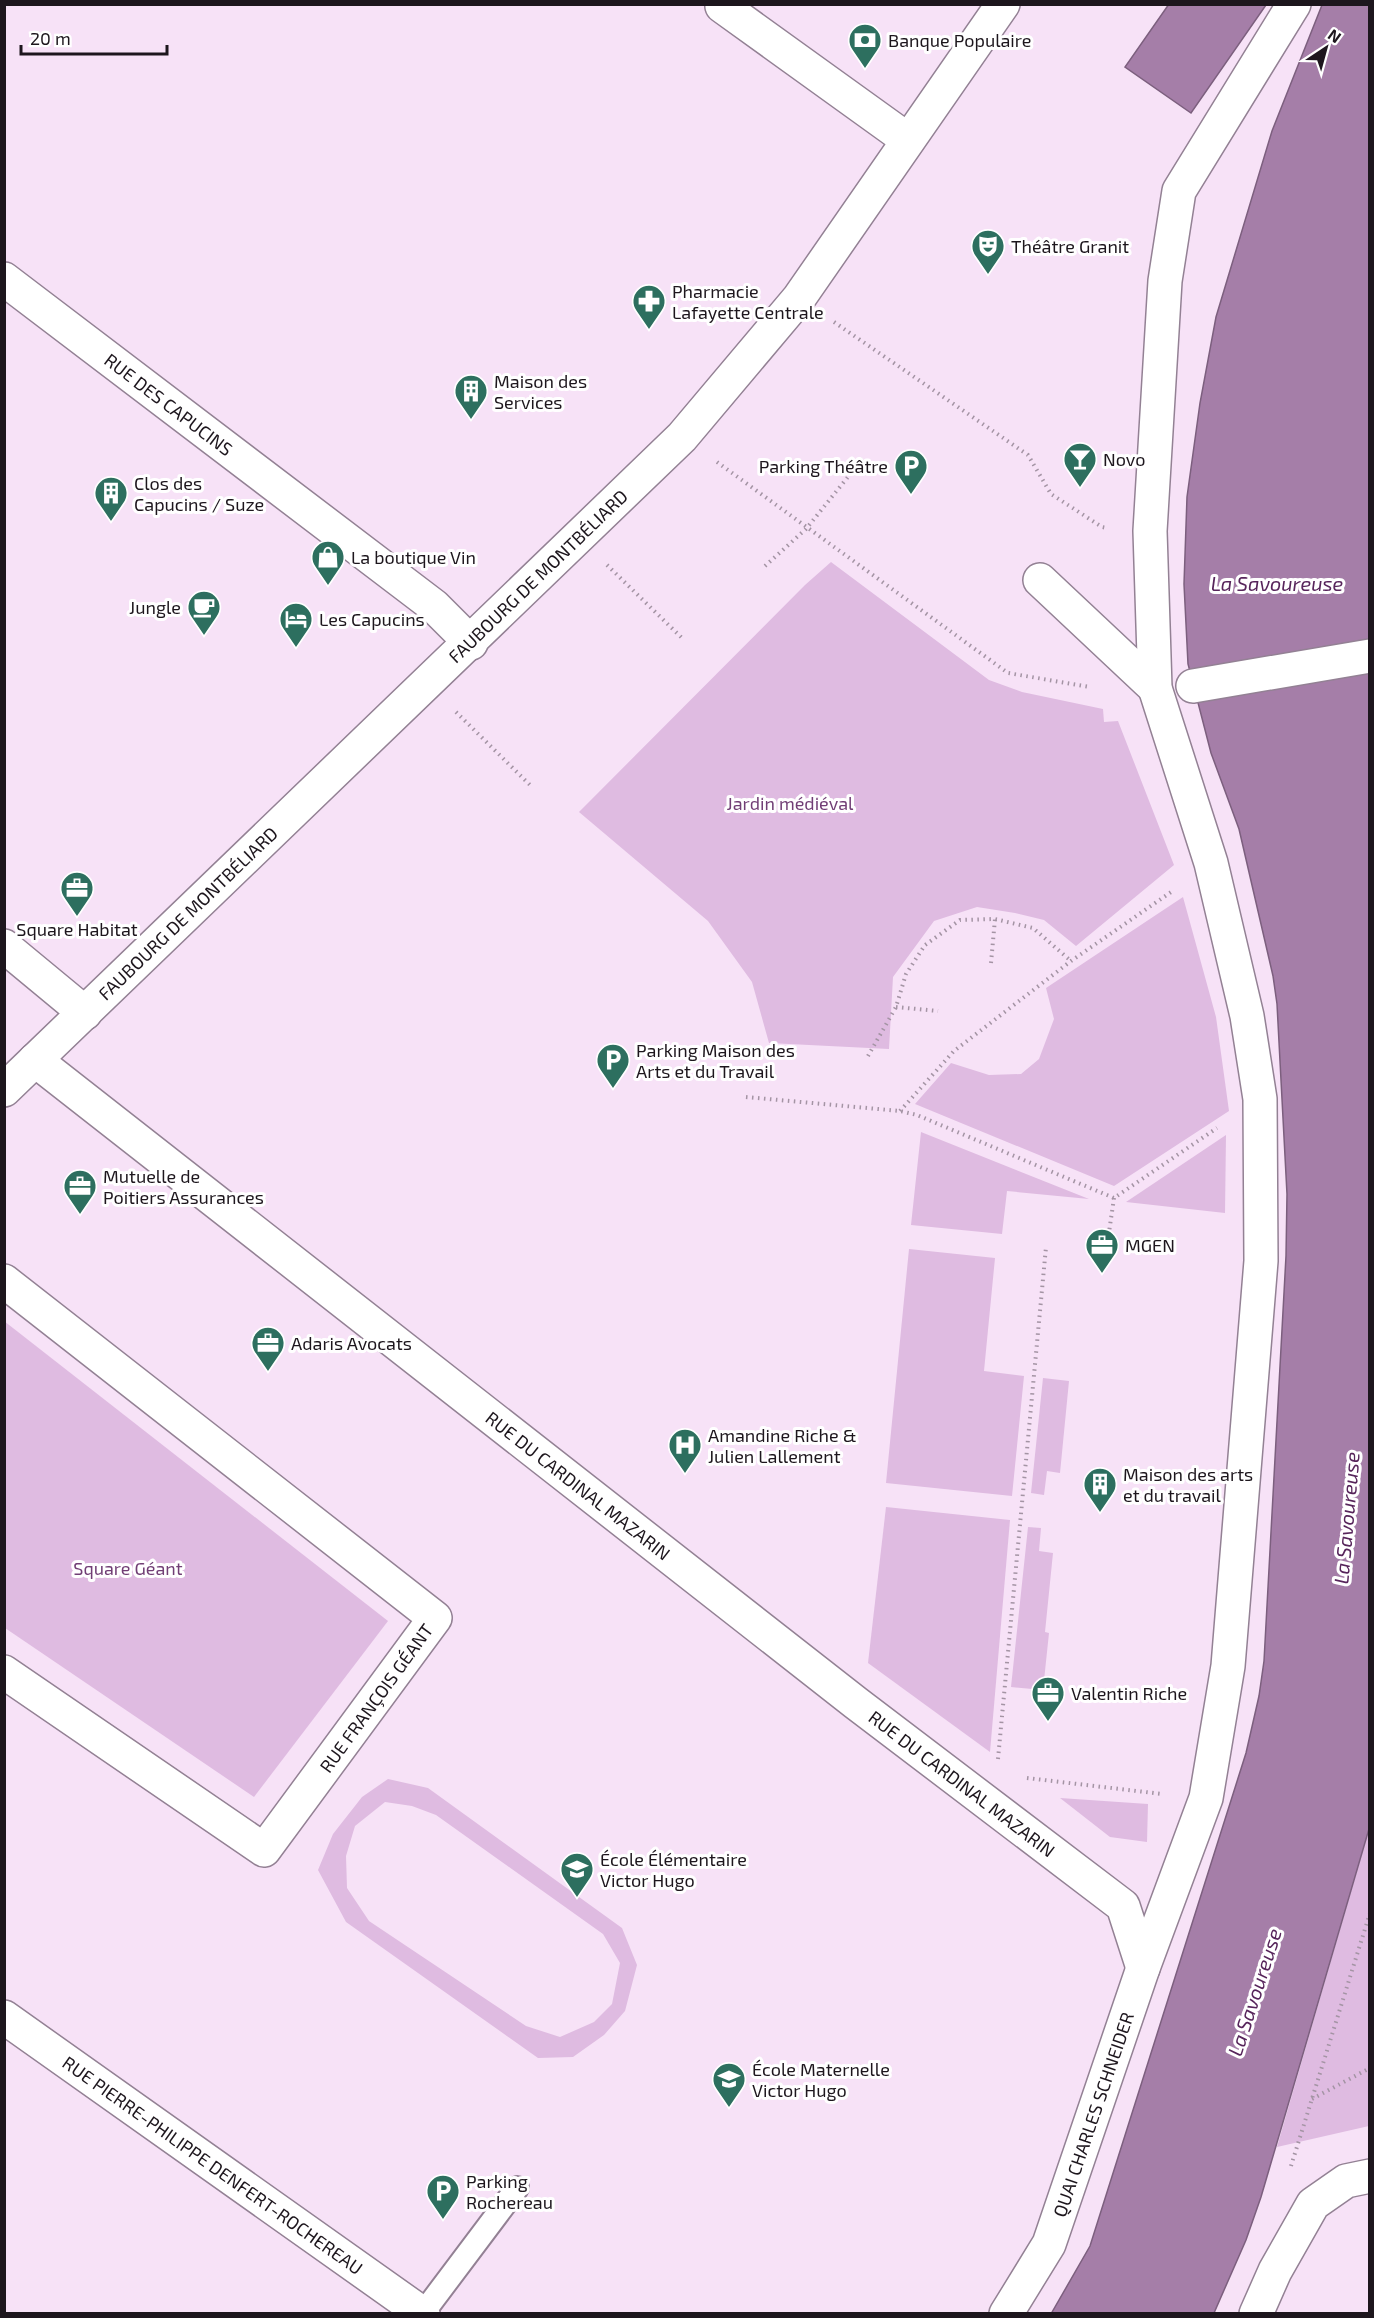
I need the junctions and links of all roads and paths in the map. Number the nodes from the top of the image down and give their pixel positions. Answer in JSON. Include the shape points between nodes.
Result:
{"nodes":[{"id":1,"x":723,"y":4,"type":"edge"},
{"id":2,"x":1003,"y":4,"type":"edge"},
{"id":3,"x":1294,"y":4,"type":"edge"},
{"id":4,"x":908,"y":140,"type":"junction"},
{"id":5,"x":4,"y":279,"type":"edge"},
{"id":6,"x":799,"y":298,"type":"junction"},
{"id":7,"x":682,"y":437,"type":"junction"},
{"id":8,"x":864,"y":457,"type":"dead end"},
{"id":9,"x":806,"y":529,"type":"junction"},
{"id":10,"x":1150,"y":531,"type":"junction"},
{"id":11,"x":579,"y":538,"type":"junction"},
{"id":12,"x":765,"y":566,"type":"dead end"},
{"id":13,"x":1040,"y":580,"type":"dead end"},
{"id":14,"x":681,"y":638,"type":"dead end"},
{"id":15,"x":471,"y":643,"type":"junction"},
{"id":16,"x":1370,"y":656,"type":"edge"},
{"id":17,"x":427,"y":684,"type":"junction"},
{"id":18,"x":1193,"y":686,"type":"dead end"},
{"id":19,"x":1091,"y":687,"type":"dead end"},
{"id":20,"x":1155,"y":688,"type":"junction"},
{"id":21,"x":530,"y":785,"type":"dead end"},
{"id":22,"x":1211,"y":863,"type":"junction"},
{"id":23,"x":994,"y":919,"type":"junction"},
{"id":24,"x":4,"y":946,"type":"edge"},
{"id":25,"x":1071,"y":961,"type":"junction"},
{"id":26,"x":991,"y":963,"type":"dead end"},
{"id":27,"x":896,"y":1007,"type":"junction"},
{"id":28,"x":938,"y":1011,"type":"dead end"},
{"id":29,"x":86,"y":1013,"type":"junction"},
{"id":30,"x":868,"y":1056,"type":"dead end"},
{"id":31,"x":35,"y":1060,"type":"junction"},
{"id":32,"x":4,"y":1090,"type":"edge"},
{"id":33,"x":746,"y":1097,"type":"dead end"},
{"id":34,"x":1260,"y":1099,"type":"junction"},
{"id":35,"x":900,"y":1111,"type":"junction"},
{"id":36,"x":1114,"y":1198,"type":"junction"},
{"id":37,"x":1046,"y":1247,"type":"dead end"},
{"id":38,"x":1106,"y":1253,"type":"dead end"},
{"id":39,"x":4,"y":1281,"type":"edge"},
{"id":40,"x":4,"y":1672,"type":"edge"},
{"id":41,"x":989,"y":1786,"type":"junction"},
{"id":42,"x":1206,"y":1798,"type":"junction"},
{"id":43,"x":1370,"y":1913,"type":"edge"},
{"id":44,"x":1143,"y":1968,"type":"junction"},
{"id":45,"x":4,"y":2017,"type":"edge"},
{"id":46,"x":1370,"y":2068,"type":"edge"},
{"id":47,"x":1311,"y":2100,"type":"junction"},
{"id":48,"x":1288,"y":2175,"type":"dead end"},
{"id":49,"x":1370,"y":2176,"type":"edge"},
{"id":50,"x":517,"y":2188,"type":"dead end"},
{"id":51,"x":423,"y":2313,"type":"edge"},
{"id":52,"x":1006,"y":2313,"type":"edge"},
{"id":53,"x":1256,"y":2313,"type":"edge"}],
"edges":[{"from":1,"to":4,"type":"street"},
{"from":2,"to":4,"type":"street","name":"FAUBOURG DE MONTBÉLIARD"},
{"from":3,"to":10,"type":"street","via":[[1179,191],[1166,281]]},
{"from":4,"to":6,"type":"street","name":"FAUBOURG DE MONTBÉLIARD"},
{"from":5,"to":15,"type":"street","name":"RUE DES CAPUCINS","via":[[427,601]]},
{"from":6,"to":7,"type":"street","name":"FAUBOURG DE MONTBÉLIARD"},
{"from":6,"to":10,"type":"path","via":[[1028,455],[1051,494],[1102,527]]},
{"from":7,"to":9,"type":"path"},
{"from":7,"to":11,"type":"street","name":"FAUBOURG DE MONTBÉLIARD"},
{"from":8,"to":9,"type":"path"},
{"from":9,"to":12,"type":"path"},
{"from":9,"to":19,"type":"path","via":[[1008,673]]},
{"from":10,"to":20,"type":"street"},
{"from":11,"to":14,"type":"path"},
{"from":11,"to":15,"type":"street","name":"FAUBOURG DE MONTBÉLIARD"},
{"from":13,"to":20,"type":"street"},
{"from":15,"to":17,"type":"street","name":"FAUBOURG DE MONTBÉLIARD"},
{"from":16,"to":18,"type":"street"},
{"from":17,"to":21,"type":"path"},
{"from":17,"to":29,"type":"street","name":"FAUBOURG DE MONTBÉLIARD"},
{"from":20,"to":22,"type":"street","name":"QUAI CHARLES SCHNEIDER"},
{"from":22,"to":25,"type":"path"},
{"from":22,"to":34,"type":"street","name":"QUAI CHARLES SCHNEIDER","via":[[1246,1016]]},
{"from":23,"to":25,"type":"path","via":[[1034,928]]},
{"from":23,"to":26,"type":"path"},
{"from":23,"to":27,"type":"path","via":[[960,920],[925,945],[906,974]]},
{"from":24,"to":29,"type":"street"},
{"from":25,"to":35,"type":"path","via":[[954,1051]]},
{"from":27,"to":28,"type":"path"},
{"from":27,"to":30,"type":"path"},
{"from":29,"to":31,"type":"street","name":"FAUBOURG DE MONTBÉLIARD"},
{"from":31,"to":32,"type":"street","name":"FAUBOURG DE MONTBÉLIARD"},
{"from":31,"to":41,"type":"street","name":"RUE DU CARDINAL MAZARIN","via":[[846,1696]]},
{"from":33,"to":35,"type":"path"},
{"from":34,"to":36,"type":"path"},
{"from":34,"to":42,"type":"street","name":"QUAI CHARLES SCHNEIDER","via":[[1260,1273],[1228,1666]]},
{"from":35,"to":36,"type":"path"},
{"from":36,"to":38,"type":"path"},
{"from":37,"to":41,"type":"path"},
{"from":39,"to":40,"type":"street","name":"RUE FRANÇOIS GÉANT","via":[[435,1618],[264,1850]]},
{"from":41,"to":42,"type":"path"},
{"from":41,"to":44,"type":"street","name":"RUE DU CARDINAL MAZARIN","via":[[1123,1906]]},
{"from":42,"to":44,"type":"street","name":"QUAI CHARLES SCHNEIDER"},
{"from":43,"to":47,"type":"path"},
{"from":44,"to":52,"type":"street","name":"QUAI CHARLES SCHNEIDER","via":[[1049,2244]]},
{"from":45,"to":51,"type":"street","name":"RUE PIERRE-PHILIPPE DENFERT-ROCHEREAU"},
{"from":46,"to":47,"type":"path"},
{"from":47,"to":48,"type":"path"},
{"from":49,"to":53,"type":"street","via":[[1346,2181],[1313,2204]]},
{"from":50,"to":51,"type":"lane"}]}
